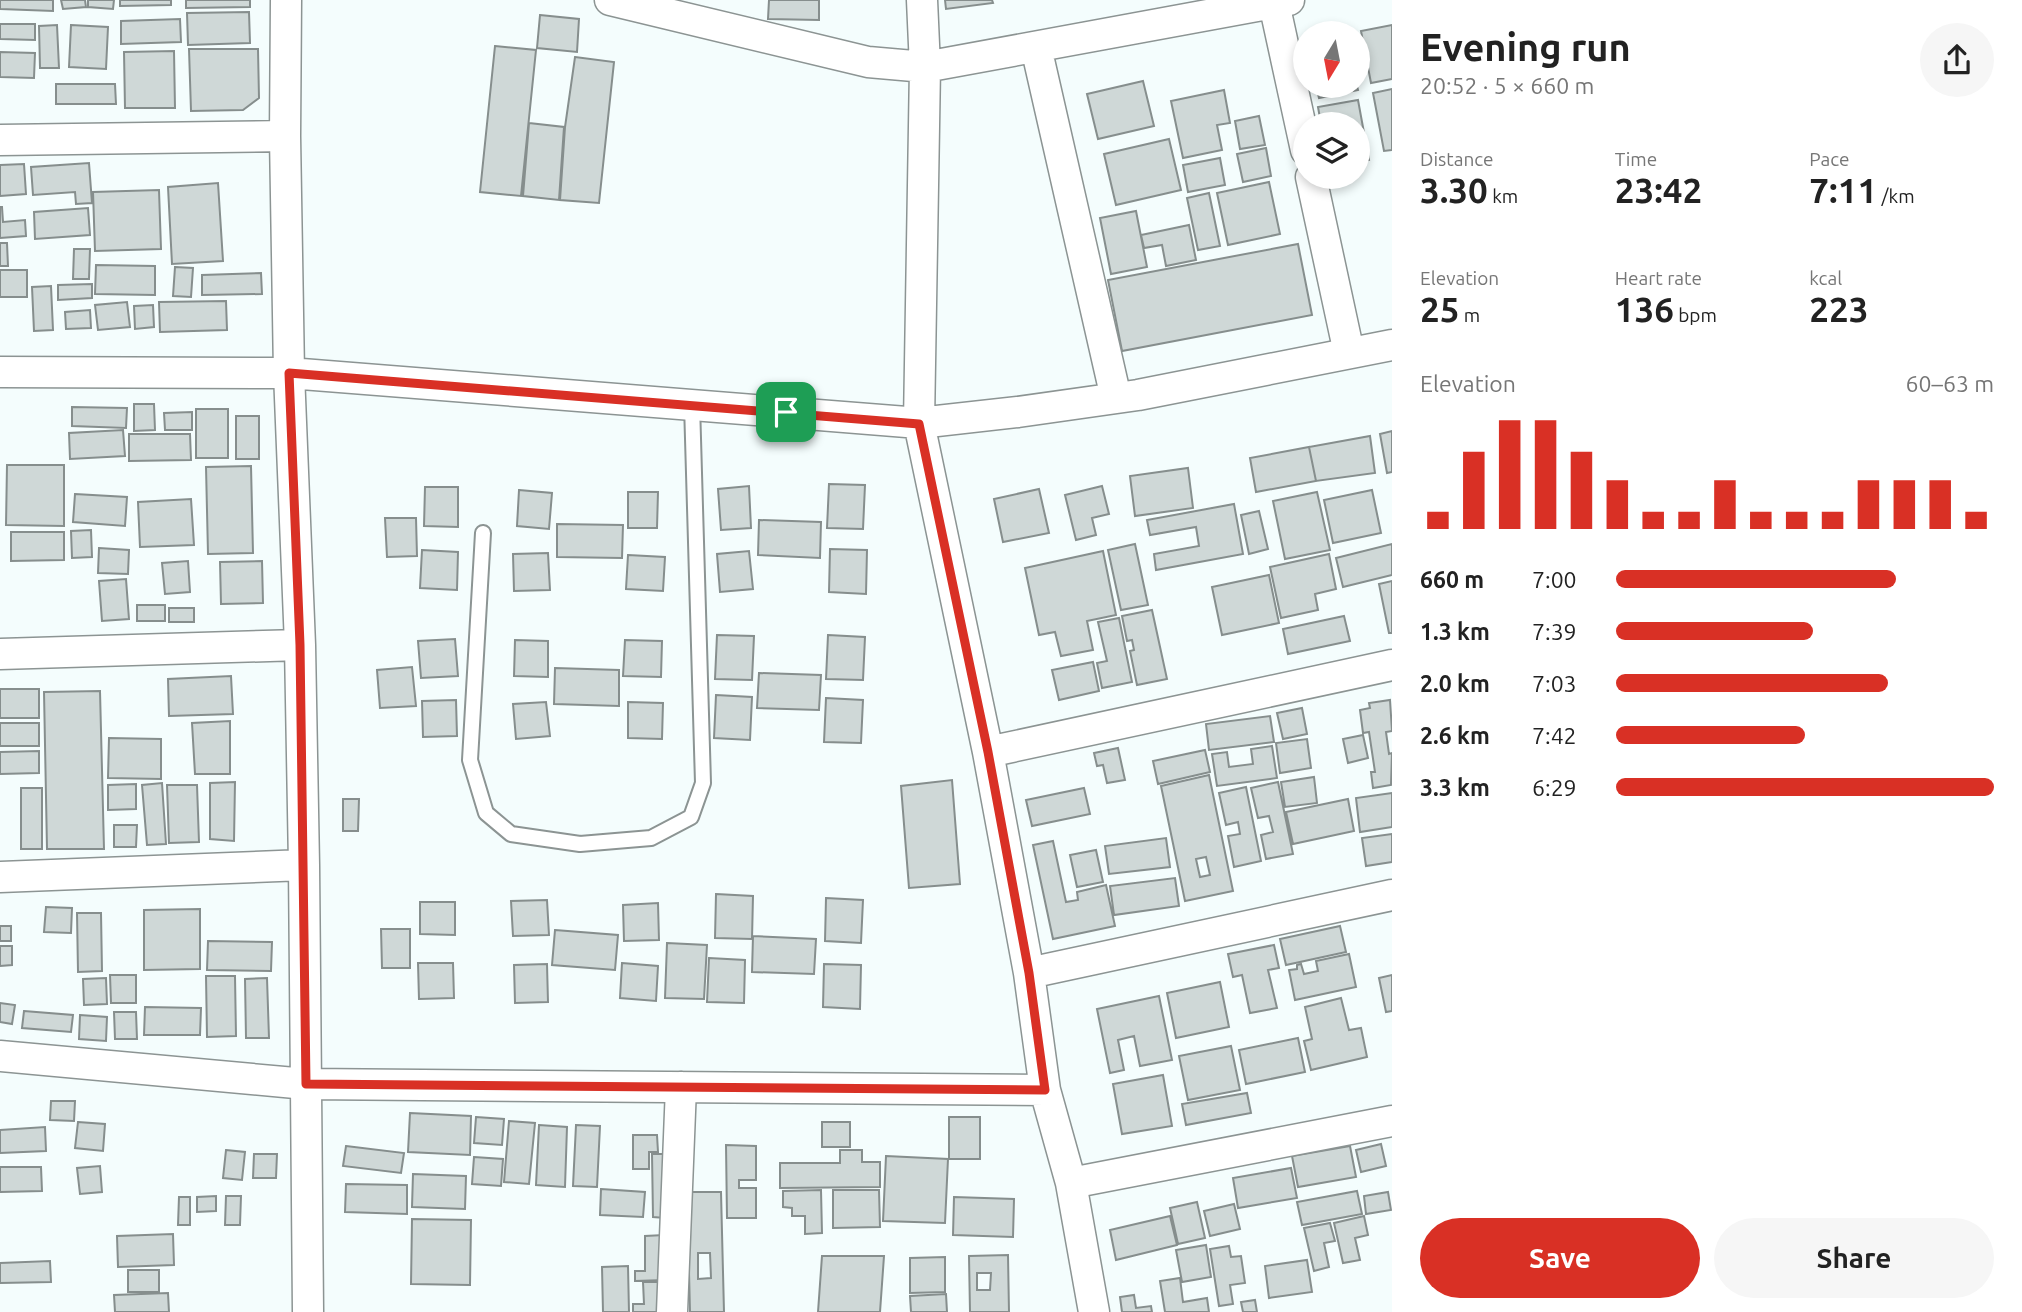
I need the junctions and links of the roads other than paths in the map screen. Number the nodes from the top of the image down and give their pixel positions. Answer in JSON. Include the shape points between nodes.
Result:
{"nodes":[{"id":1,"x":286,"y":0,"type":"edge"},
{"id":2,"x":610,"y":0,"type":"edge"},
{"id":3,"x":922,"y":0,"type":"edge"},
{"id":4,"x":1282,"y":1,"type":"edge"},
{"id":5,"x":1036,"y":47,"type":"junction"},
{"id":6,"x":925,"y":67,"type":"junction"},
{"id":7,"x":1300,"y":112,"type":"edge"},
{"id":8,"x":285,"y":136,"type":"junction"},
{"id":9,"x":0,"y":140,"type":"edge"},
{"id":10,"x":1314,"y":189,"type":"edge"},
{"id":11,"x":1392,"y":345,"type":"edge"},
{"id":12,"x":1349,"y":353,"type":"junction"},
{"id":13,"x":0,"y":373,"type":"edge"},
{"id":14,"x":289,"y":373,"type":"junction"},
{"id":15,"x":1115,"y":398,"type":"junction"},
{"id":16,"x":692,"y":404,"type":"junction"},
{"id":17,"x":919,"y":424,"type":"junction"},
{"id":18,"x":483,"y":533,"type":"dead end"},
{"id":19,"x":300,"y":645,"type":"junction"},
{"id":20,"x":0,"y":654,"type":"edge"},
{"id":21,"x":1392,"y":665,"type":"edge"},
{"id":22,"x":988,"y":752,"type":"junction"},
{"id":23,"x":304,"y":865,"type":"junction"},
{"id":24,"x":0,"y":877,"type":"edge"},
{"id":25,"x":1392,"y":895,"type":"edge"},
{"id":26,"x":1029,"y":973,"type":"junction"},
{"id":27,"x":0,"y":1056,"type":"edge"},
{"id":28,"x":306,"y":1084,"type":"junction"},
{"id":29,"x":681,"y":1087,"type":"junction"},
{"id":30,"x":1045,"y":1090,"type":"junction"},
{"id":31,"x":1392,"y":1121,"type":"edge"},
{"id":32,"x":1071,"y":1183,"type":"junction"},
{"id":33,"x":308,"y":1312,"type":"edge"},
{"id":34,"x":672,"y":1312,"type":"edge"},
{"id":35,"x":1094,"y":1312,"type":"edge"}],
"edges":[{"from":1,"to":8,"type":"street"},
{"from":2,"to":6,"type":"street","via":[[868,62]]},
{"from":3,"to":6,"type":"street"},
{"from":4,"to":5,"type":"street"},
{"from":4,"to":7,"type":"street"},
{"from":5,"to":6,"type":"street"},
{"from":5,"to":15,"type":"street"},
{"from":6,"to":17,"type":"street"},
{"from":8,"to":9,"type":"street"},
{"from":8,"to":14,"type":"street"},
{"from":10,"to":12,"type":"street"},
{"from":11,"to":12,"type":"street"},
{"from":12,"to":15,"type":"street"},
{"from":13,"to":14,"type":"street"},
{"from":14,"to":16,"type":"street"},
{"from":14,"to":19,"type":"street"},
{"from":15,"to":17,"type":"street"},
{"from":16,"to":17,"type":"street"},
{"from":16,"to":18,"type":"lane","via":[[703,783],[691,817],[652,838],[580,844],[511,834],[486,813],[470,760]]},
{"from":17,"to":22,"type":"street"},
{"from":19,"to":20,"type":"street"},
{"from":19,"to":23,"type":"street"},
{"from":21,"to":22,"type":"street"},
{"from":22,"to":26,"type":"street"},
{"from":23,"to":24,"type":"street"},
{"from":23,"to":28,"type":"street"},
{"from":25,"to":26,"type":"street"},
{"from":26,"to":30,"type":"street"},
{"from":27,"to":28,"type":"street"},
{"from":28,"to":29,"type":"street"},
{"from":28,"to":33,"type":"street"},
{"from":29,"to":30,"type":"street"},
{"from":29,"to":34,"type":"street"},
{"from":30,"to":32,"type":"street"},
{"from":31,"to":32,"type":"street"},
{"from":32,"to":35,"type":"street"}]}
